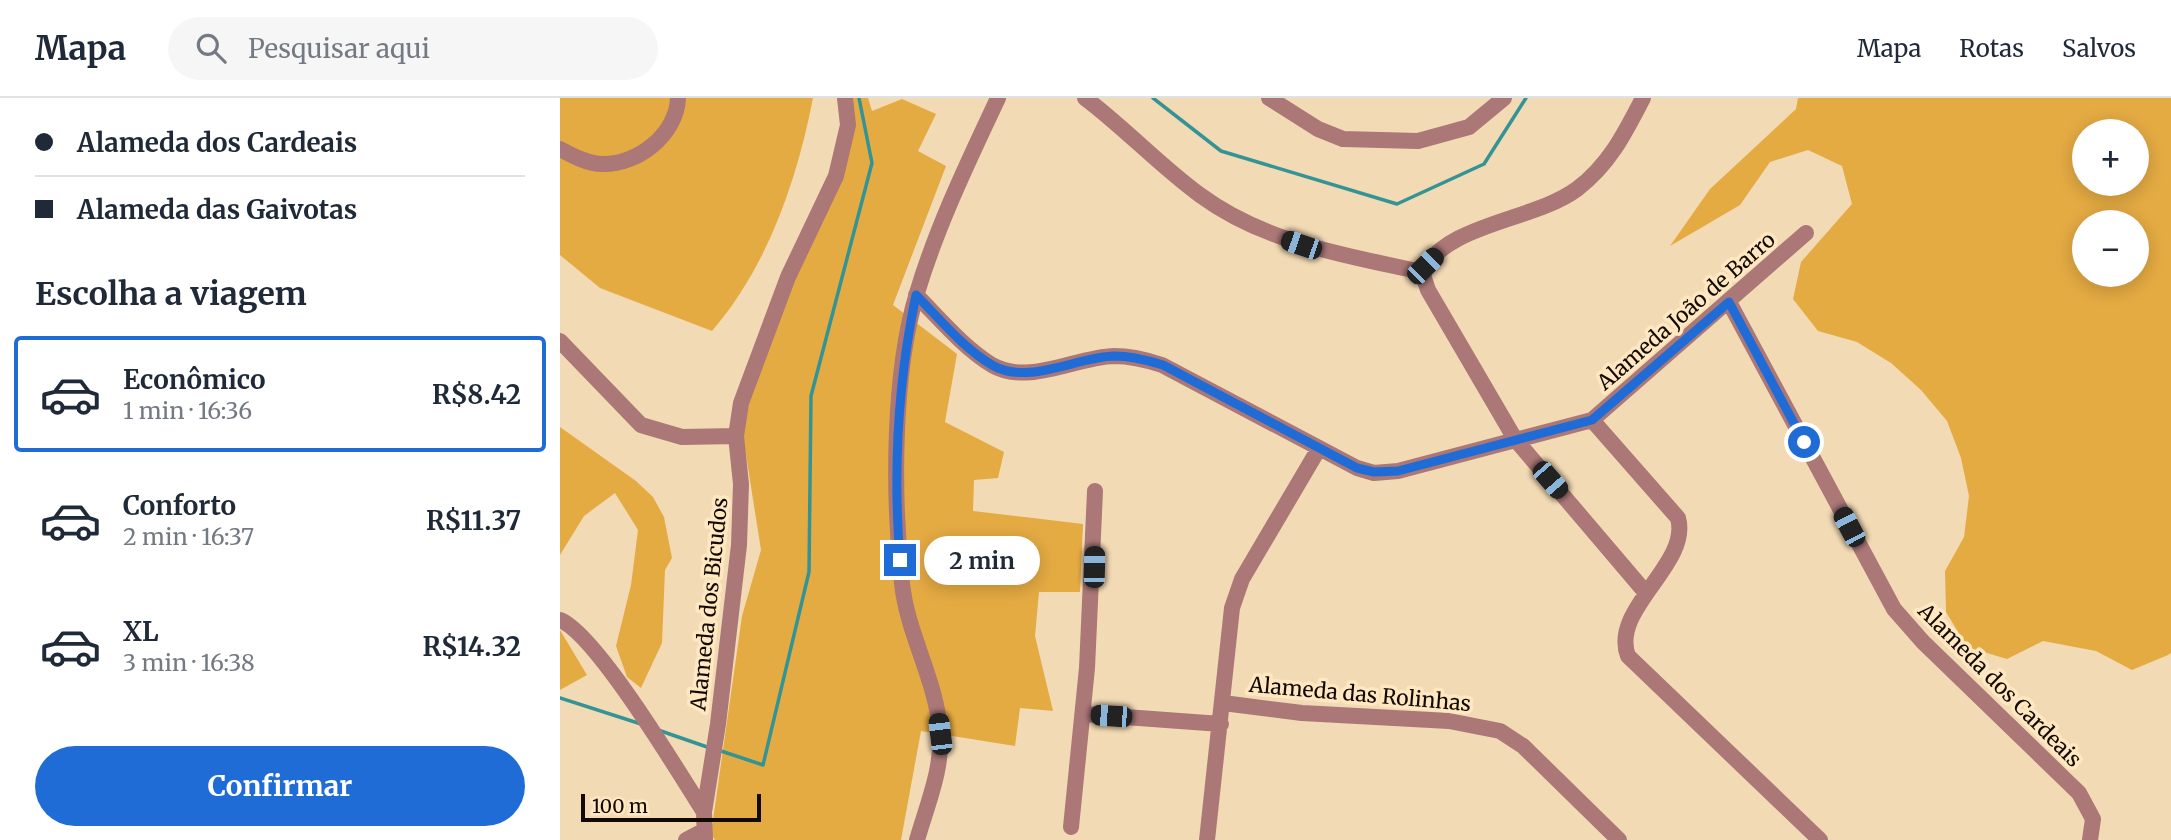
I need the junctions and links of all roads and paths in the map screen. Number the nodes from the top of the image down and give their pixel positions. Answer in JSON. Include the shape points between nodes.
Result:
{"nodes":[{"id":1,"x":678,"y":98,"type":"edge"},
{"id":2,"x":845,"y":98,"type":"edge"},
{"id":3,"x":998,"y":98,"type":"edge"},
{"id":4,"x":1085,"y":98,"type":"edge"},
{"id":5,"x":1269,"y":98,"type":"edge"},
{"id":6,"x":1504,"y":98,"type":"edge"},
{"id":7,"x":1643,"y":98,"type":"edge"},
{"id":8,"x":560,"y":149,"type":"edge"},
{"id":9,"x":1806,"y":233,"type":"dead end"},
{"id":10,"x":1422,"y":272,"type":"junction"},
{"id":11,"x":916,"y":295,"type":"junction"},
{"id":12,"x":1729,"y":302,"type":"junction"},
{"id":13,"x":560,"y":341,"type":"edge"},
{"id":14,"x":1592,"y":420,"type":"junction"},
{"id":15,"x":736,"y":436,"type":"junction"},
{"id":16,"x":1515,"y":439,"type":"junction"},
{"id":17,"x":1318,"y":450,"type":"junction"},
{"id":18,"x":1095,"y":491,"type":"dead end"},
{"id":19,"x":1646,"y":593,"type":"junction"},
{"id":20,"x":560,"y":621,"type":"edge"},
{"id":21,"x":1223,"y":704,"type":"junction"},
{"id":22,"x":1084,"y":714,"type":"junction"},
{"id":23,"x":1221,"y":724,"type":"junction"},
{"id":24,"x":704,"y":812,"type":"junction"},
{"id":25,"x":1071,"y":827,"type":"dead end"},
{"id":26,"x":704,"y":836,"type":"edge"},
{"id":27,"x":686,"y":840,"type":"edge"},
{"id":28,"x":917,"y":840,"type":"edge"},
{"id":29,"x":1207,"y":840,"type":"edge"},
{"id":30,"x":1619,"y":840,"type":"edge"},
{"id":31,"x":1821,"y":840,"type":"edge"},
{"id":32,"x":2090,"y":840,"type":"edge"}],
"edges":[{"from":1,"to":8,"type":"street","via":[[666,132],[624,162],[602,164]]},
{"from":2,"to":15,"type":"street","name":"Alameda dos Bicudos","via":[[848,125],[836,176],[788,277],[741,403]]},
{"from":3,"to":11,"type":"street","via":[[960,178]]},
{"from":4,"to":10,"type":"street","via":[[1200,195],[1236,218],[1301,245]]},
{"from":5,"to":6,"type":"street","via":[[1318,129],[1343,138],[1418,141],[1469,127]]},
{"from":7,"to":10,"type":"street","via":[[1614,153],[1577,189],[1549,205],[1460,238]]},
{"from":9,"to":12,"type":"street","name":"Alameda João de Barro"},
{"from":10,"to":16,"type":"street","via":[[1428,290]]},
{"from":11,"to":17,"type":"street","via":[[967,346],[1010,372],[1113,356],[1141,359],[1163,365]]},
{"from":11,"to":28,"type":"street","via":[[900,403],[898,534],[902,586],[940,734],[938,767]]},
{"from":12,"to":14,"type":"street","name":"Alameda João de Barro"},
{"from":12,"to":32,"type":"street","name":"Alameda dos Cardeais","via":[[1894,609],[2079,793],[2093,819]]},
{"from":13,"to":15,"type":"street","via":[[640,425],[682,437]]},
{"from":14,"to":16,"type":"street"},
{"from":14,"to":19,"type":"street","via":[[1678,518],[1673,550]]},
{"from":15,"to":24,"type":"street","name":"Alameda dos Bicudos","via":[[741,484],[739,545]]},
{"from":16,"to":17,"type":"street","via":[[1398,471],[1374,472]]},
{"from":16,"to":19,"type":"street"},
{"from":17,"to":21,"type":"street","via":[[1242,579],[1230,618]]},
{"from":18,"to":22,"type":"street"},
{"from":19,"to":31,"type":"street","via":[[1625,633],[1628,656]]},
{"from":20,"to":24,"type":"street","via":[[572,625],[597,652]]},
{"from":21,"to":23,"type":"street"},
{"from":21,"to":30,"type":"street","name":"Alameda das Rolinhas","via":[[1449,721],[1500,731],[1523,746]]},
{"from":22,"to":23,"type":"street"},
{"from":22,"to":25,"type":"street"},
{"from":23,"to":29,"type":"street"},
{"from":24,"to":26,"type":"street","name":"Alameda dos Bicudos"},
{"from":26,"to":27,"type":"street"}]}
